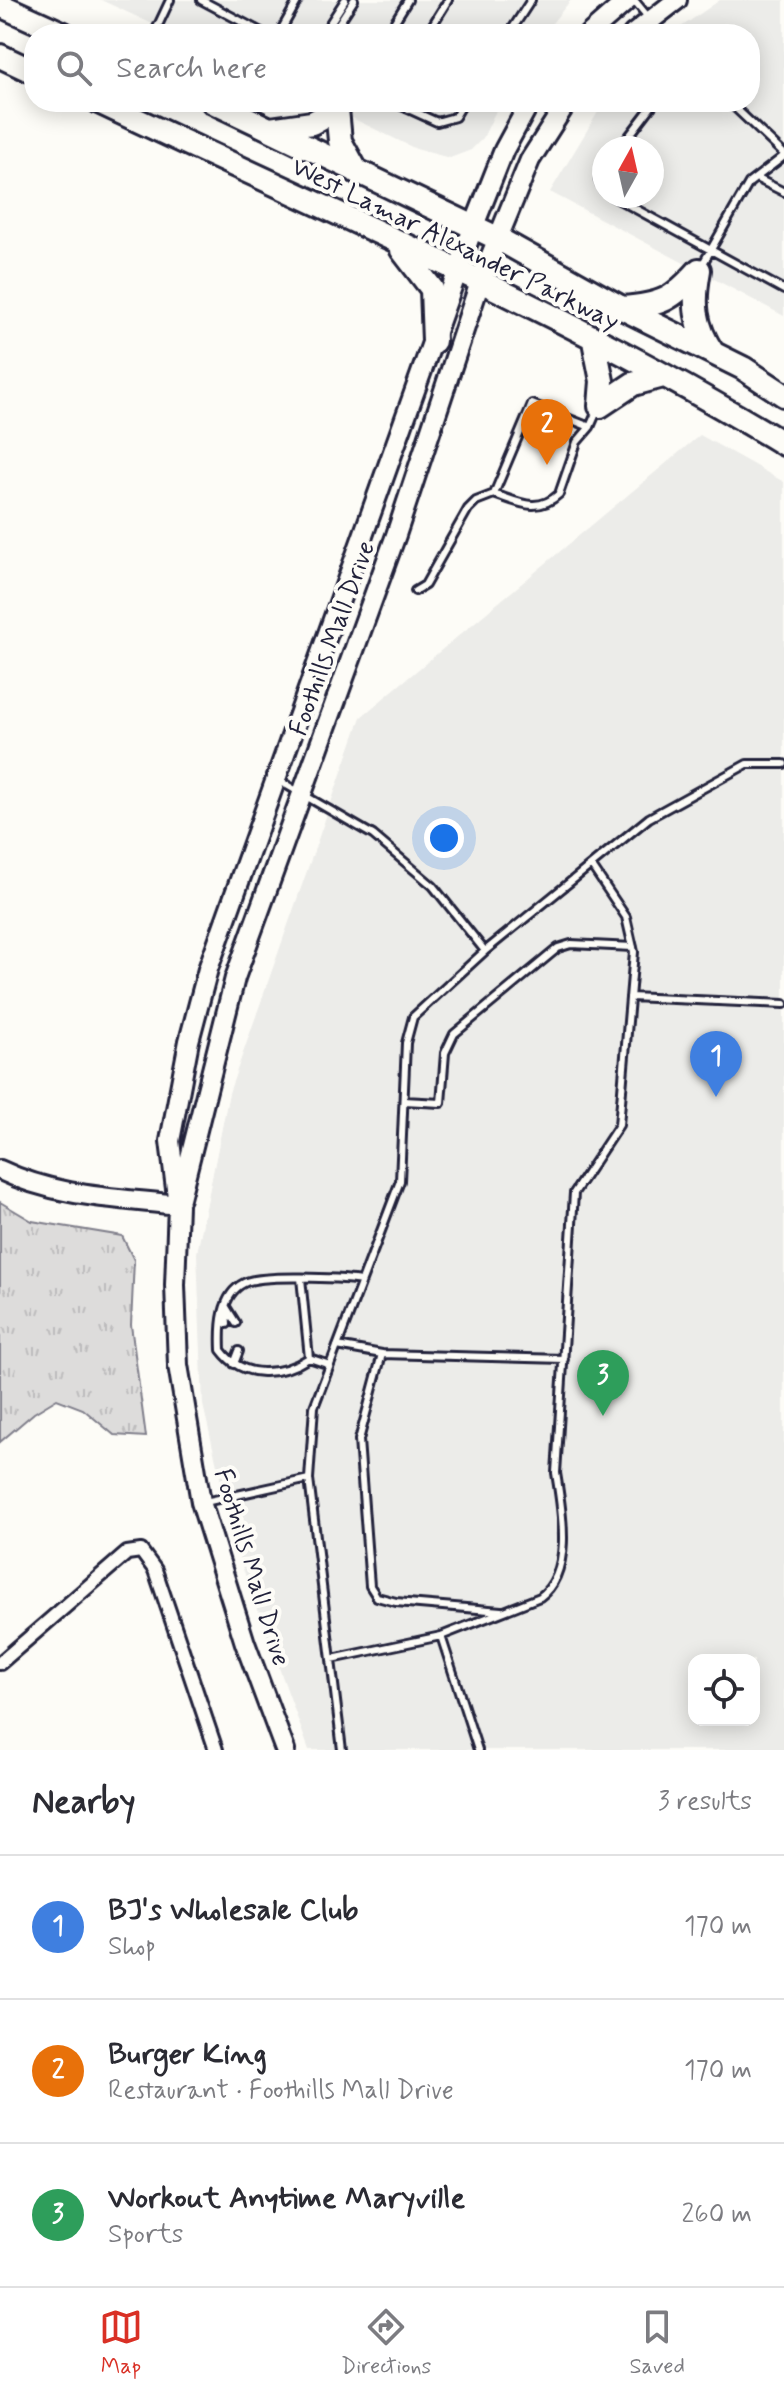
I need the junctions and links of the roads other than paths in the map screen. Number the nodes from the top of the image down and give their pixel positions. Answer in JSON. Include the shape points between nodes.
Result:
{"nodes":[{"id":1,"x":170,"y":0,"type":"edge"},
{"id":2,"x":201,"y":0,"type":"edge"},
{"id":3,"x":298,"y":0,"type":"edge"},
{"id":4,"x":345,"y":0,"type":"edge"},
{"id":5,"x":354,"y":0,"type":"edge"},
{"id":6,"x":408,"y":0,"type":"edge"},
{"id":7,"x":448,"y":0,"type":"edge"},
{"id":8,"x":531,"y":0,"type":"edge"},
{"id":9,"x":628,"y":0,"type":"edge"},
{"id":10,"x":634,"y":0,"type":"edge"},
{"id":11,"x":677,"y":0,"type":"edge"},
{"id":12,"x":0,"y":5,"type":"edge"},
{"id":13,"x":42,"y":24,"type":"edge"},
{"id":14,"x":159,"y":24,"type":"edge"},
{"id":15,"x":246,"y":24,"type":"edge"},
{"id":16,"x":285,"y":24,"type":"edge"},
{"id":17,"x":329,"y":24,"type":"edge"},
{"id":18,"x":338,"y":24,"type":"edge"},
{"id":19,"x":393,"y":24,"type":"edge"},
{"id":20,"x":433,"y":24,"type":"edge"},
{"id":21,"x":515,"y":24,"type":"edge"},
{"id":22,"x":600,"y":24,"type":"edge"},
{"id":23,"x":653,"y":24,"type":"edge"},
{"id":24,"x":657,"y":24,"type":"edge"},
{"id":25,"x":0,"y":56,"type":"edge"},
{"id":26,"x":24,"y":67,"type":"edge"},
{"id":27,"x":127,"y":112,"type":"edge"},
{"id":28,"x":234,"y":112,"type":"edge"},
{"id":29,"x":329,"y":112,"type":"edge"},
{"id":30,"x":339,"y":112,"type":"edge"},
{"id":31,"x":415,"y":112,"type":"edge"},
{"id":32,"x":458,"y":112,"type":"edge"},
{"id":33,"x":525,"y":112,"type":"edge"},
{"id":34,"x":561,"y":112,"type":"edge"},
{"id":35,"x":647,"y":112,"type":"edge"},
{"id":36,"x":739,"y":112,"type":"edge"},
{"id":37,"x":270,"y":129,"type":"junction"},
{"id":38,"x":629,"y":136,"type":"edge"},
{"id":39,"x":784,"y":155,"type":"edge"},
{"id":40,"x":357,"y":172,"type":"junction"},
{"id":41,"x":756,"y":178,"type":"junction"},
{"id":42,"x":784,"y":192,"type":"edge"},
{"id":43,"x":634,"y":208,"type":"edge"},
{"id":44,"x":473,"y":228,"type":"junction"},
{"id":45,"x":497,"y":238,"type":"junction"},
{"id":46,"x":396,"y":243,"type":"junction"},
{"id":47,"x":711,"y":250,"type":"junction"},
{"id":48,"x":699,"y":270,"type":"junction"},
{"id":49,"x":458,"y":272,"type":"junction"},
{"id":50,"x":480,"y":282,"type":"junction"},
{"id":51,"x":784,"y":290,"type":"edge"},
{"id":52,"x":622,"y":308,"type":"junction"},
{"id":53,"x":434,"y":341,"type":"junction"},
{"id":54,"x":594,"y":341,"type":"junction"},
{"id":55,"x":714,"y":354,"type":"junction"},
{"id":56,"x":663,"y":376,"type":"junction"},
{"id":57,"x":784,"y":395,"type":"edge"},
{"id":58,"x":600,"y":406,"type":"junction"},
{"id":59,"x":590,"y":427,"type":"junction"},
{"id":60,"x":784,"y":444,"type":"edge"},
{"id":61,"x":494,"y":494,"type":"junction"},
{"id":62,"x":415,"y":591,"type":"dead end"},
{"id":63,"x":784,"y":764,"type":"edge"},
{"id":64,"x":275,"y":778,"type":"junction"},
{"id":65,"x":303,"y":791,"type":"junction"},
{"id":66,"x":591,"y":865,"type":"junction"},
{"id":67,"x":633,"y":947,"type":"junction"},
{"id":68,"x":485,"y":951,"type":"junction"},
{"id":69,"x":630,"y":997,"type":"junction"},
{"id":70,"x":784,"y":1004,"type":"edge"},
{"id":71,"x":404,"y":1101,"type":"junction"},
{"id":72,"x":0,"y":1170,"type":"edge"},
{"id":73,"x":178,"y":1205,"type":"junction"},
{"id":74,"x":301,"y":1278,"type":"junction"},
{"id":75,"x":362,"y":1281,"type":"junction"},
{"id":76,"x":226,"y":1307,"type":"junction"},
{"id":77,"x":236,"y":1323,"type":"dead end"},
{"id":78,"x":227,"y":1324,"type":"dead end"},
{"id":79,"x":337,"y":1346,"type":"junction"},
{"id":80,"x":239,"y":1351,"type":"dead end"},
{"id":81,"x":230,"y":1352,"type":"dead end"},
{"id":82,"x":382,"y":1354,"type":"junction"},
{"id":83,"x":309,"y":1358,"type":"junction"},
{"id":84,"x":564,"y":1359,"type":"junction"},
{"id":85,"x":234,"y":1364,"type":"junction"},
{"id":86,"x":330,"y":1365,"type":"junction"},
{"id":87,"x":309,"y":1479,"type":"junction"},
{"id":88,"x":201,"y":1502,"type":"junction"},
{"id":89,"x":504,"y":1611,"type":"junction"},
{"id":90,"x":441,"y":1636,"type":"junction"},
{"id":91,"x":332,"y":1659,"type":"junction"},
{"id":92,"x":0,"y":1663,"type":"edge"},
{"id":93,"x":216,"y":1750,"type":"edge"},
{"id":94,"x":285,"y":1750,"type":"edge"},
{"id":95,"x":342,"y":1750,"type":"edge"},
{"id":96,"x":478,"y":1750,"type":"edge"}],
"edges":[{"from":1,"to":14,"type":"lane"},
{"from":2,"to":15,"type":"lane"},
{"from":3,"to":16,"type":"lane"},
{"from":4,"to":17,"type":"lane"},
{"from":5,"to":18,"type":"lane"},
{"from":6,"to":19,"type":"lane"},
{"from":7,"to":20,"type":"lane"},
{"from":8,"to":21,"type":"lane"},
{"from":9,"to":22,"type":"main road"},
{"from":10,"to":23,"type":"lane"},
{"from":11,"to":24,"type":"main road"},
{"from":12,"to":13,"type":"highway"},
{"from":25,"to":26,"type":"highway"},
{"from":27,"to":46,"type":"highway","name":"West Lamar Alexander Parkway"},
{"from":28,"to":37,"type":"highway","name":"West Lamar Alexander Parkway"},
{"from":29,"to":37,"type":"highway","via":[[312,123]]},
{"from":30,"to":40,"type":"highway","via":[[340,141]]},
{"from":31,"to":32,"type":"lane","via":[[437,122]]},
{"from":33,"to":44,"type":"main road","name":"Foothills Mall Drive"},
{"from":34,"to":45,"type":"main road","name":"Foothills Mall Drive","via":[[530,160]]},
{"from":35,"to":38,"type":"lane"},
{"from":36,"to":39,"type":"lane"},
{"from":37,"to":40,"type":"highway","name":"West Lamar Alexander Parkway"},
{"from":39,"to":41,"type":"lane"},
{"from":40,"to":44,"type":"highway","name":"West Lamar Alexander Parkway"},
{"from":41,"to":42,"type":"lane"},
{"from":41,"to":47,"type":"lane"},
{"from":43,"to":47,"type":"lane"},
{"from":44,"to":45,"type":"highway","name":"West Lamar Alexander Parkway"},
{"from":44,"to":49,"type":"main road","name":"Foothills Mall Drive"},
{"from":45,"to":50,"type":"main road","name":"Foothills Mall Drive"},
{"from":45,"to":52,"type":"highway","name":"West Lamar Alexander Parkway"},
{"from":46,"to":49,"type":"highway","name":"West Lamar Alexander Parkway"},
{"from":46,"to":53,"type":"highway","via":[[432,289]]},
{"from":47,"to":48,"type":"lane"},
{"from":47,"to":51,"type":"lane"},
{"from":48,"to":52,"type":"highway","via":[[679,292],[657,305]]},
{"from":48,"to":55,"type":"highway","via":[[696,315]]},
{"from":49,"to":50,"type":"highway","name":"West Lamar Alexander Parkway"},
{"from":49,"to":53,"type":"main road","name":"Foothills Mall Drive"},
{"from":50,"to":54,"type":"highway","name":"West Lamar Alexander Parkway"},
{"from":50,"to":65,"type":"main road","name":"Foothills Mall Drive"},
{"from":52,"to":55,"type":"highway","name":"West Lamar Alexander Parkway"},
{"from":53,"to":64,"type":"main road","name":"Foothills Mall Drive"},
{"from":54,"to":56,"type":"highway","name":"West Lamar Alexander Parkway"},
{"from":54,"to":58,"type":"highway","via":[[602,381]]},
{"from":55,"to":57,"type":"highway","name":"West Lamar Alexander Parkway"},
{"from":56,"to":58,"type":"highway","via":[[633,384]]},
{"from":56,"to":60,"type":"highway","name":"West Lamar Alexander Parkway"},
{"from":58,"to":59,"type":"lane"},
{"from":59,"to":61,"type":"lane","via":[[577,442],[559,494],[552,500],[543,506],[528,505]]},
{"from":59,"to":61,"type":"lane","via":[[532,404]]},
{"from":61,"to":62,"type":"lane","via":[[468,509],[425,585]]},
{"from":63,"to":66,"type":"lane","via":[[747,764],[649,818]]},
{"from":64,"to":65,"type":"lane"},
{"from":64,"to":73,"type":"main road","name":"Foothills Mall Drive","via":[[208,969],[189,1041],[170,1141]]},
{"from":65,"to":68,"type":"lane","via":[[373,835],[433,886]]},
{"from":65,"to":73,"type":"main road","name":"Foothills Mall Drive","via":[[235,978]]},
{"from":66,"to":67,"type":"lane","via":[[626,917]]},
{"from":66,"to":68,"type":"lane"},
{"from":67,"to":69,"type":"lane"},
{"from":67,"to":71,"type":"lane","via":[[558,948],[454,1034],[445,1053],[441,1103]]},
{"from":68,"to":71,"type":"lane","via":[[413,1017],[406,1043]]},
{"from":69,"to":70,"type":"lane"},
{"from":69,"to":84,"type":"lane","via":[[619,1125],[574,1193]]},
{"from":71,"to":75,"type":"lane","via":[[400,1181]]},
{"from":72,"to":73,"type":"main road","via":[[76,1195]]},
{"from":73,"to":88,"type":"main road","name":"Foothills Mall Drive","via":[[178,1365]]},
{"from":74,"to":75,"type":"lane"},
{"from":74,"to":76,"type":"lane","via":[[245,1282],[229,1296]]},
{"from":74,"to":83,"type":"lane"},
{"from":75,"to":79,"type":"lane"},
{"from":76,"to":77,"type":"lane"},
{"from":76,"to":78,"type":"lane"},
{"from":76,"to":85,"type":"lane","via":[[221,1350]]},
{"from":79,"to":82,"type":"lane"},
{"from":79,"to":86,"type":"lane"},
{"from":80,"to":85,"type":"lane"},
{"from":81,"to":85,"type":"lane"},
{"from":82,"to":84,"type":"lane"},
{"from":82,"to":89,"type":"lane","via":[[359,1440],[370,1586],[377,1597],[396,1602]]},
{"from":83,"to":85,"type":"lane","via":[[291,1369],[263,1373]]},
{"from":83,"to":86,"type":"lane"},
{"from":84,"to":89,"type":"lane","via":[[556,1473],[562,1555],[553,1588]]},
{"from":86,"to":87,"type":"lane","via":[[314,1407]]},
{"from":87,"to":88,"type":"lane"},
{"from":87,"to":91,"type":"lane"},
{"from":88,"to":94,"type":"main road","name":"Foothills Mall Drive"},
{"from":89,"to":90,"type":"lane"},
{"from":90,"to":91,"type":"lane"},
{"from":90,"to":96,"type":"lane"},
{"from":91,"to":95,"type":"lane"},
{"from":92,"to":93,"type":"street","via":[[127,1553],[141,1551],[155,1570]]}]}
